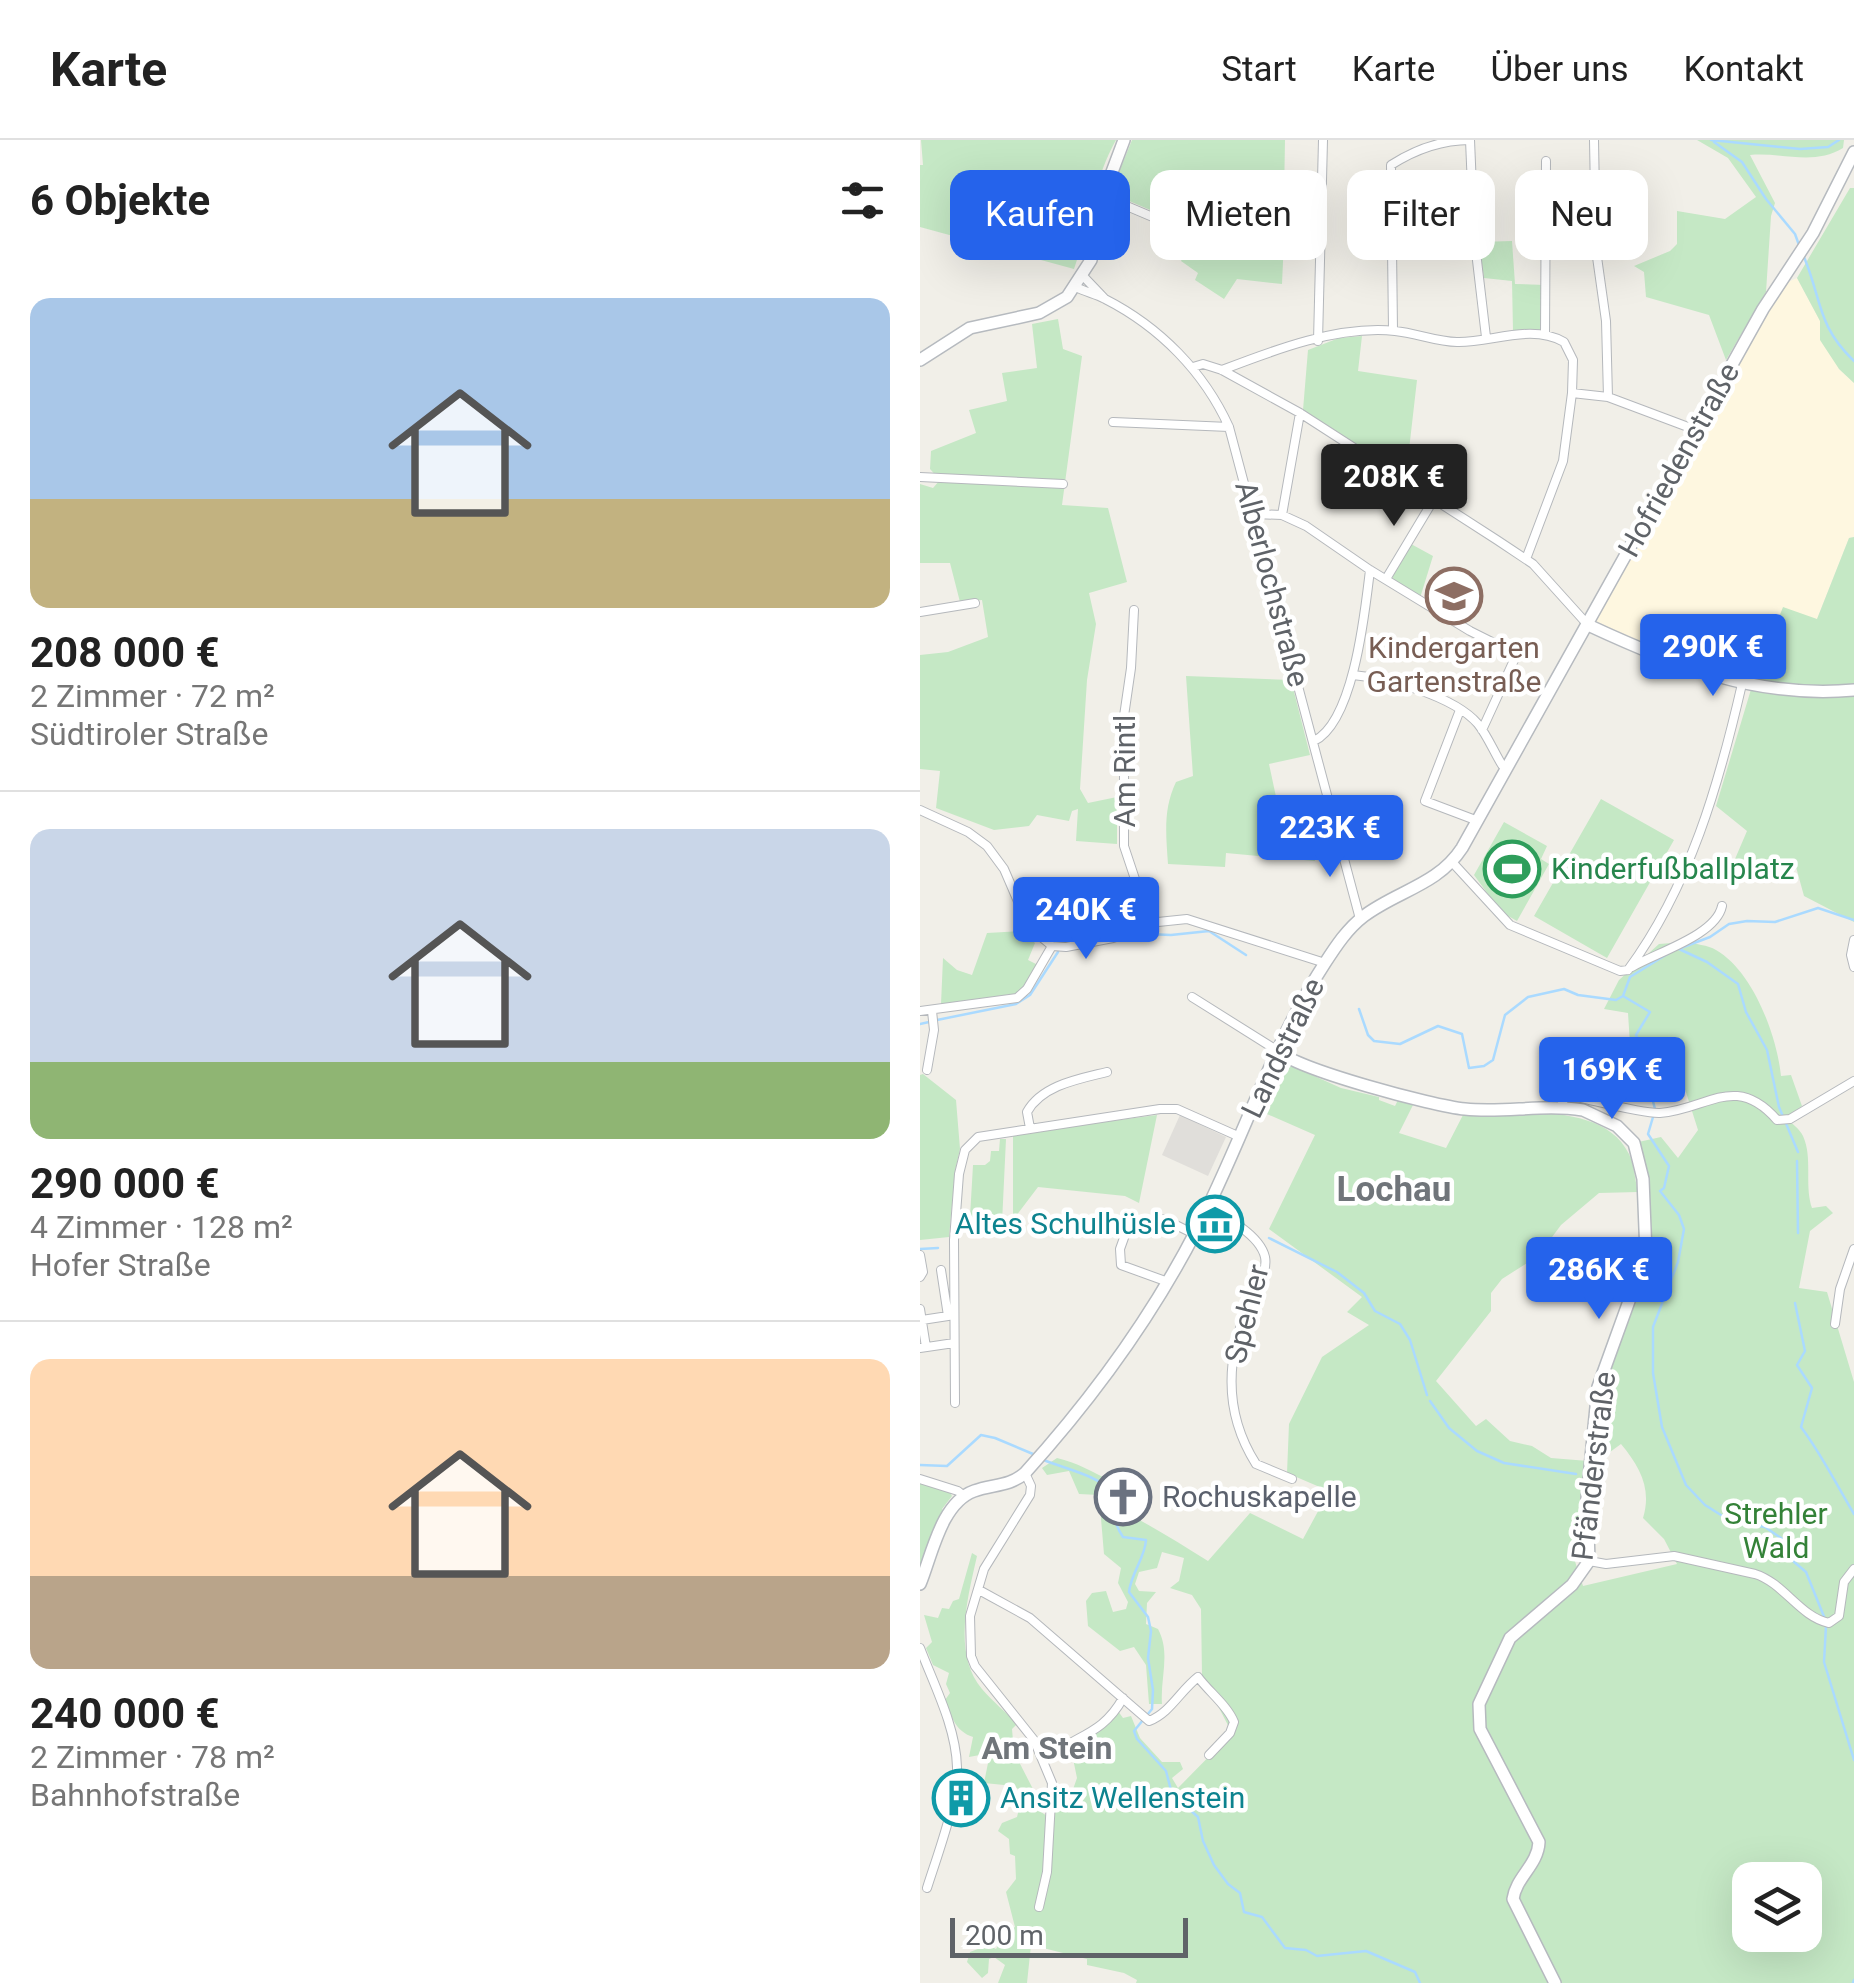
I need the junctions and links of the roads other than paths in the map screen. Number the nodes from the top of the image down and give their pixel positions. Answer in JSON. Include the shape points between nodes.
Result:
{"nodes":[{"id":1,"x":1124,"y":140,"type":"edge"},
{"id":2,"x":1322,"y":140,"type":"edge"},
{"id":3,"x":1470,"y":140,"type":"edge"},
{"id":4,"x":1594,"y":140,"type":"edge"},
{"id":5,"x":1854,"y":152,"type":"edge"},
{"id":6,"x":1546,"y":161,"type":"dead end"},
{"id":7,"x":1113,"y":170,"type":"edge"},
{"id":8,"x":1089,"y":260,"type":"edge"},
{"id":9,"x":1079,"y":282,"type":"junction"},
{"id":10,"x":1393,"y":330,"type":"junction"},
{"id":11,"x":1545,"y":335,"type":"junction"},
{"id":12,"x":1486,"y":337,"type":"junction"},
{"id":13,"x":1318,"y":341,"type":"junction"},
{"id":14,"x":920,"y":360,"type":"edge"},
{"id":15,"x":1192,"y":367,"type":"junction"},
{"id":16,"x":1222,"y":370,"type":"junction"},
{"id":17,"x":1572,"y":393,"type":"junction"},
{"id":18,"x":1608,"y":397,"type":"junction"},
{"id":19,"x":1300,"y":413,"type":"junction"},
{"id":20,"x":1113,"y":422,"type":"dead end"},
{"id":21,"x":1230,"y":427,"type":"junction"},
{"id":22,"x":1696,"y":430,"type":"junction"},
{"id":23,"x":920,"y":477,"type":"edge"},
{"id":24,"x":1064,"y":484,"type":"dead end"},
{"id":25,"x":1434,"y":500,"type":"junction"},
{"id":26,"x":1254,"y":514,"type":"junction"},
{"id":27,"x":1282,"y":515,"type":"junction"},
{"id":28,"x":1526,"y":559,"type":"junction"},
{"id":29,"x":1370,"y":570,"type":"junction"},
{"id":30,"x":1386,"y":579,"type":"junction"},
{"id":31,"x":975,"y":602,"type":"dead end"},
{"id":32,"x":1134,"y":610,"type":"dead end"},
{"id":33,"x":920,"y":612,"type":"edge"},
{"id":34,"x":1588,"y":625,"type":"junction"},
{"id":35,"x":1352,"y":675,"type":"junction"},
{"id":36,"x":1742,"y":684,"type":"junction"},
{"id":37,"x":1854,"y":690,"type":"edge"},
{"id":38,"x":1460,"y":710,"type":"junction"},
{"id":39,"x":1482,"y":730,"type":"junction"},
{"id":40,"x":1314,"y":741,"type":"junction"},
{"id":41,"x":1508,"y":768,"type":"junction"},
{"id":42,"x":920,"y":810,"type":"edge"},
{"id":43,"x":1478,"y":822,"type":"junction"},
{"id":44,"x":1452,"y":862,"type":"junction"},
{"id":45,"x":1407,"y":892,"type":"joint"},
{"id":46,"x":1722,"y":906,"type":"dead end"},
{"id":47,"x":1360,"y":920,"type":"junction"},
{"id":48,"x":1141,"y":928,"type":"junction"},
{"id":49,"x":1854,"y":940,"type":"edge"},
{"id":50,"x":1052,"y":946,"type":"junction"},
{"id":51,"x":1324,"y":963,"type":"junction"},
{"id":52,"x":1854,"y":967,"type":"edge"},
{"id":53,"x":1628,"y":970,"type":"junction"},
{"id":54,"x":1192,"y":998,"type":"dead end"},
{"id":55,"x":920,"y":1011,"type":"edge"},
{"id":56,"x":933,"y":1017,"type":"junction"},
{"id":57,"x":1278,"y":1051,"type":"junction"},
{"id":58,"x":928,"y":1070,"type":"dead end"},
{"id":59,"x":1107,"y":1072,"type":"dead end"},
{"id":60,"x":1854,"y":1081,"type":"edge"},
{"id":61,"x":1560,"y":1107,"type":"junction"},
{"id":62,"x":1030,"y":1128,"type":"junction"},
{"id":63,"x":1240,"y":1137,"type":"junction"},
{"id":64,"x":1208,"y":1207,"type":"junction"},
{"id":65,"x":1194,"y":1234,"type":"junction"},
{"id":66,"x":1854,"y":1250,"type":"edge"},
{"id":67,"x":920,"y":1255,"type":"edge"},
{"id":68,"x":946,"y":1269,"type":"junction"},
{"id":69,"x":921,"y":1275,"type":"edge"},
{"id":70,"x":1168,"y":1282,"type":"junction"},
{"id":71,"x":920,"y":1310,"type":"edge"},
{"id":72,"x":922,"y":1320,"type":"edge"},
{"id":73,"x":1836,"y":1324,"type":"dead end"},
{"id":74,"x":954,"y":1343,"type":"junction"},
{"id":75,"x":923,"y":1348,"type":"edge"},
{"id":76,"x":955,"y":1403,"type":"dead end"},
{"id":77,"x":1025,"y":1473,"type":"junction"},
{"id":78,"x":920,"y":1478,"type":"edge"},
{"id":79,"x":1292,"y":1479,"type":"dead end"},
{"id":80,"x":964,"y":1496,"type":"junction"},
{"id":81,"x":1589,"y":1560,"type":"junction"},
{"id":82,"x":1854,"y":1569,"type":"edge"},
{"id":83,"x":920,"y":1584,"type":"edge"},
{"id":84,"x":979,"y":1590,"type":"junction"},
{"id":85,"x":920,"y":1648,"type":"edge"},
{"id":86,"x":1123,"y":1698,"type":"junction"},
{"id":87,"x":1209,"y":1754,"type":"dead end"},
{"id":88,"x":1045,"y":1760,"type":"junction"},
{"id":89,"x":926,"y":1888,"type":"dead end"},
{"id":90,"x":1039,"y":1908,"type":"dead end"},
{"id":91,"x":1555,"y":1983,"type":"edge"}],
"edges":[{"from":1,"to":7,"type":"street"},
{"from":2,"to":13,"type":"street"},
{"from":3,"to":10,"type":"street","via":[[1437,143],[1392,165]]},
{"from":3,"to":12,"type":"street"},
{"from":4,"to":18,"type":"street"},
{"from":5,"to":22,"type":"street","name":"Hofriedenstraße"},
{"from":6,"to":11,"type":"street"},
{"from":8,"to":9,"type":"street"},
{"from":9,"to":14,"type":"street","via":[[1050,308],[970,328]]},
{"from":9,"to":15,"type":"street","name":"Alberlochstraße","via":[[1154,331]]},
{"from":10,"to":12,"type":"street","via":[[1457,342]]},
{"from":10,"to":13,"type":"street"},
{"from":11,"to":12,"type":"street"},
{"from":11,"to":17,"type":"street","via":[[1564,342],[1573,360]]},
{"from":13,"to":16,"type":"street"},
{"from":15,"to":16,"type":"street"},
{"from":15,"to":21,"type":"street","name":"Alberlochstraße"},
{"from":16,"to":19,"type":"street"},
{"from":17,"to":18,"type":"street"},
{"from":17,"to":28,"type":"street","via":[[1563,461]]},
{"from":18,"to":22,"type":"street"},
{"from":19,"to":25,"type":"street"},
{"from":19,"to":27,"type":"street"},
{"from":20,"to":21,"type":"street"},
{"from":21,"to":26,"type":"street","name":"Alberlochstraße"},
{"from":22,"to":34,"type":"street","name":"Hofriedenstraße"},
{"from":23,"to":24,"type":"street"},
{"from":25,"to":28,"type":"street"},
{"from":25,"to":30,"type":"street"},
{"from":26,"to":27,"type":"street"},
{"from":26,"to":40,"type":"street","name":"Alberlochstraße"},
{"from":27,"to":29,"type":"street"},
{"from":28,"to":34,"type":"street"},
{"from":29,"to":30,"type":"street"},
{"from":29,"to":35,"type":"street"},
{"from":30,"to":39,"type":"street","via":[[1510,651],[1514,658]]},
{"from":31,"to":33,"type":"street"},
{"from":32,"to":48,"type":"street","name":"Am Rintl","via":[[1124,716],[1124,846]]},
{"from":34,"to":36,"type":"street","via":[[1674,664]]},
{"from":34,"to":41,"type":"street","name":"Hofriedenstraße"},
{"from":35,"to":38,"type":"street","via":[[1393,681]]},
{"from":35,"to":40,"type":"street","via":[[1331,729]]},
{"from":36,"to":37,"type":"street"},
{"from":36,"to":53,"type":"street","via":[[1696,844],[1648,944]]},
{"from":38,"to":39,"type":"street"},
{"from":38,"to":43,"type":"street","via":[[1424,801]]},
{"from":39,"to":41,"type":"street"},
{"from":40,"to":47,"type":"street","name":"Alberlochstraße"},
{"from":41,"to":43,"type":"street","name":"Hofriedenstraße"},
{"from":42,"to":50,"type":"street","via":[[987,846],[1029,927]]},
{"from":43,"to":44,"type":"street","name":"Hofriedenstraße"},
{"from":44,"to":45,"type":"street","name":"Hofriedenstraße"},
{"from":44,"to":53,"type":"street","via":[[1510,925]]},
{"from":45,"to":47,"type":"street","name":"Landstraße"},
{"from":46,"to":53,"type":"street","via":[[1708,931]]},
{"from":47,"to":51,"type":"street","name":"Landstraße"},
{"from":48,"to":50,"type":"street"},
{"from":48,"to":51,"type":"street","via":[[1172,919],[1202,921]]},
{"from":49,"to":52,"type":"street"},
{"from":50,"to":56,"type":"street","via":[[1017,998]]},
{"from":51,"to":57,"type":"street","name":"Landstraße"},
{"from":54,"to":57,"type":"street"},
{"from":55,"to":56,"type":"street"},
{"from":56,"to":58,"type":"street"},
{"from":57,"to":61,"type":"street","name":"Pfänderstraße","via":[[1318,1070],[1448,1107]]},
{"from":57,"to":63,"type":"street","name":"Landstraße"},
{"from":59,"to":62,"type":"street","via":[[1041,1095],[1027,1112]]},
{"from":60,"to":61,"type":"street","via":[[1790,1119],[1777,1120],[1730,1094],[1654,1113],[1567,1096]]},
{"from":61,"to":81,"type":"street","name":"Pfänderstraße","via":[[1601,1116],[1634,1143],[1647,1236],[1642,1268],[1598,1386],[1587,1498]]},
{"from":62,"to":63,"type":"street","via":[[1177,1109]]},
{"from":62,"to":68,"type":"street","via":[[970,1142]]},
{"from":63,"to":64,"type":"street","name":"Landstraße"},
{"from":64,"to":65,"type":"street","name":"Landstraße"},
{"from":64,"to":79,"type":"street","name":"Spehler","via":[[1264,1253],[1264,1271],[1236,1342],[1231,1408],[1256,1464]]},
{"from":65,"to":70,"type":"street","name":"Landstraße"},
{"from":65,"to":70,"type":"street","via":[[1159,1219],[1125,1235],[1121,1264]]},
{"from":66,"to":73,"type":"street"},
{"from":67,"to":69,"type":"street"},
{"from":68,"to":69,"type":"street"},
{"from":68,"to":72,"type":"street","via":[[948,1316]]},
{"from":68,"to":74,"type":"street"},
{"from":70,"to":77,"type":"street","name":"Landstraße"},
{"from":71,"to":72,"type":"street"},
{"from":72,"to":75,"type":"street"},
{"from":74,"to":75,"type":"street"},
{"from":74,"to":76,"type":"street"},
{"from":77,"to":80,"type":"street","name":"Landstraße"},
{"from":77,"to":84,"type":"street","via":[[1030,1494],[984,1569]]},
{"from":78,"to":80,"type":"street"},
{"from":80,"to":83,"type":"street","via":[[948,1516]]},
{"from":81,"to":82,"type":"street","via":[[1674,1556],[1756,1574],[1829,1623],[1841,1611],[1844,1582]]},
{"from":81,"to":91,"type":"street","name":"Pfänderstraße","via":[[1572,1585],[1510,1638],[1477,1712],[1539,1842],[1513,1899]]},
{"from":84,"to":86,"type":"street","via":[[1030,1618]]},
{"from":84,"to":88,"type":"street","via":[[970,1610],[973,1661]]},
{"from":85,"to":89,"type":"street","via":[[953,1739],[957,1770]]},
{"from":86,"to":87,"type":"street","via":[[1152,1721],[1198,1677],[1234,1722]]},
{"from":86,"to":88,"type":"street","via":[[1104,1725]]},
{"from":88,"to":90,"type":"street","via":[[1053,1805]]}]}
